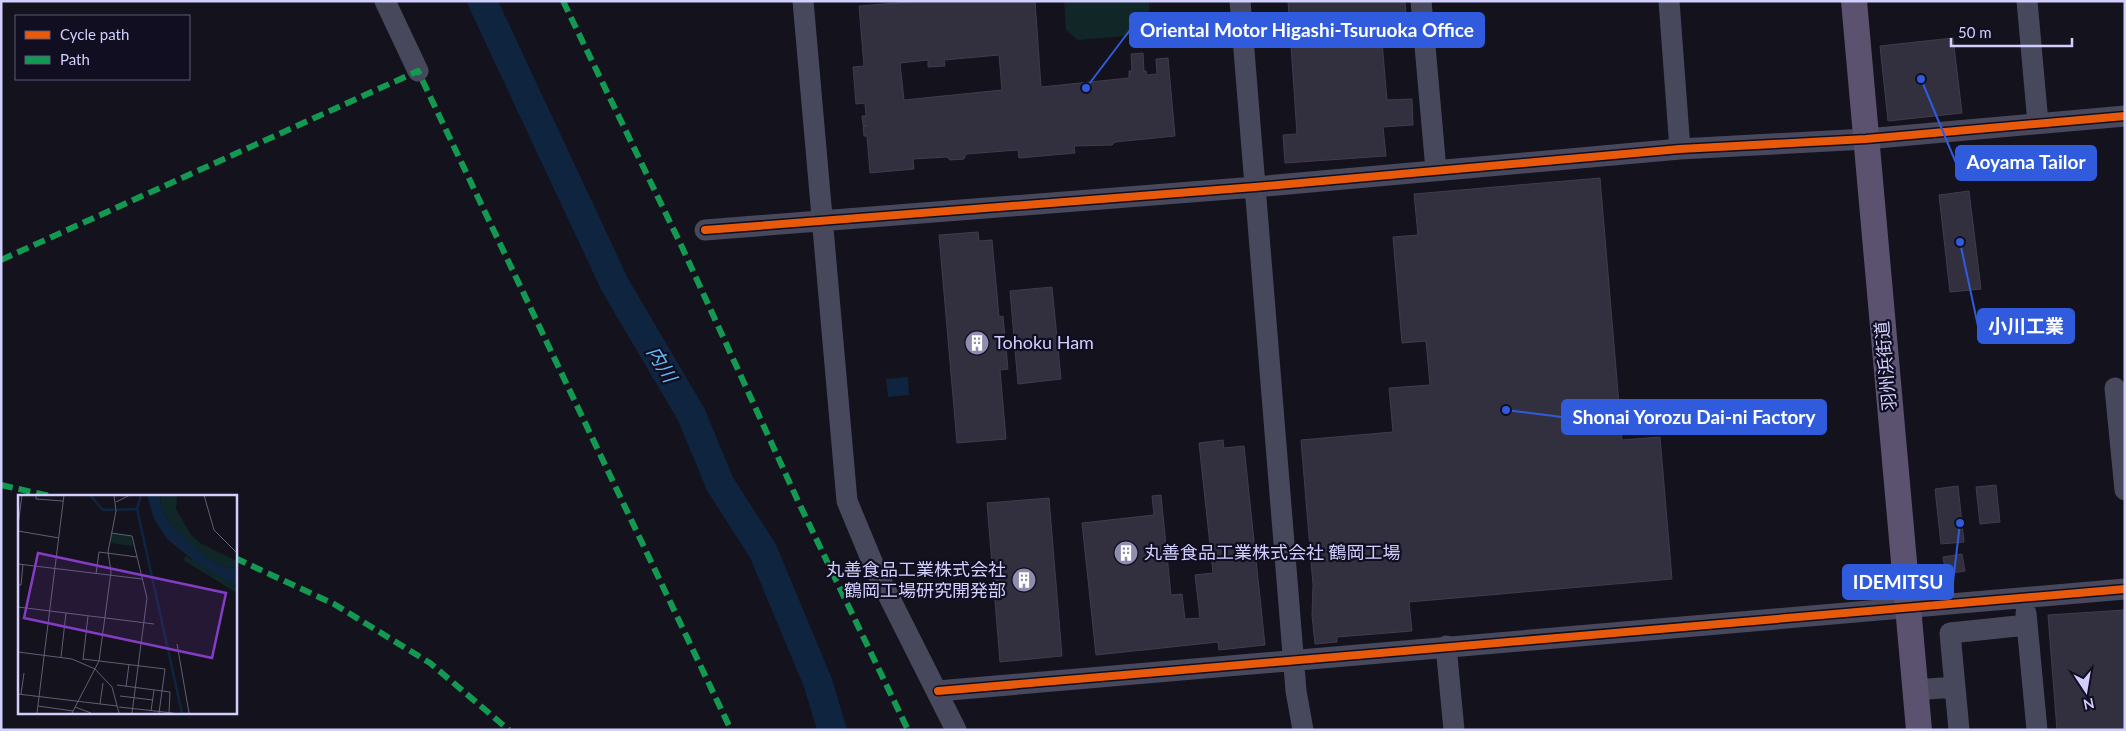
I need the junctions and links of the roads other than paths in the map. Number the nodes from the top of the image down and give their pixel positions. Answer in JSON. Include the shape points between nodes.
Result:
{"nodes":[{"id":1,"x":385,"y":1,"type":"edge"},
{"id":2,"x":803,"y":1,"type":"edge"},
{"id":3,"x":1240,"y":1,"type":"edge"},
{"id":4,"x":1421,"y":1,"type":"edge"},
{"id":5,"x":1669,"y":1,"type":"edge"},
{"id":6,"x":1854,"y":1,"type":"edge"},
{"id":7,"x":2027,"y":1,"type":"edge"},
{"id":8,"x":418,"y":71,"type":"dead end"},
{"id":9,"x":2125,"y":116,"type":"edge"},
{"id":10,"x":2038,"y":123,"type":"junction"},
{"id":11,"x":1866,"y":139,"type":"junction"},
{"id":12,"x":1680,"y":149,"type":"junction"},
{"id":13,"x":1436,"y":170,"type":"junction"},
{"id":14,"x":1255,"y":187,"type":"junction"},
{"id":15,"x":822,"y":222,"type":"junction"},
{"id":16,"x":705,"y":230,"type":"dead end"},
{"id":17,"x":2115,"y":388,"type":"dead end"},
{"id":18,"x":2125,"y":490,"type":"edge"},
{"id":19,"x":2125,"y":589,"type":"edge"},
{"id":20,"x":2024,"y":597,"type":"junction"},
{"id":21,"x":1907,"y":606,"type":"junction"},
{"id":22,"x":2027,"y":625,"type":"junction"},
{"id":23,"x":1446,"y":646,"type":"junction"},
{"id":24,"x":1294,"y":659,"type":"junction"},
{"id":25,"x":1955,"y":686,"type":"junction"},
{"id":26,"x":1916,"y":690,"type":"junction"},
{"id":27,"x":938,"y":691,"type":"junction"},
{"id":28,"x":956,"y":730,"type":"edge"},
{"id":29,"x":1303,"y":730,"type":"edge"},
{"id":30,"x":1454,"y":730,"type":"edge"},
{"id":31,"x":1919,"y":730,"type":"edge"},
{"id":32,"x":1960,"y":730,"type":"edge"},
{"id":33,"x":2037,"y":730,"type":"edge"}],
"edges":[{"from":1,"to":8,"type":"street"},
{"from":2,"to":15,"type":"street"},
{"from":3,"to":14,"type":"street"},
{"from":4,"to":13,"type":"street"},
{"from":5,"to":12,"type":"street"},
{"from":6,"to":11,"type":"main road","name":"羽州浜街道"},
{"from":7,"to":10,"type":"street"},
{"from":9,"to":10,"type":"street"},
{"from":10,"to":11,"type":"street"},
{"from":11,"to":12,"type":"street"},
{"from":11,"to":21,"type":"main road","name":"羽州浜街道"},
{"from":12,"to":13,"type":"street"},
{"from":13,"to":14,"type":"street"},
{"from":14,"to":15,"type":"street"},
{"from":14,"to":24,"type":"street"},
{"from":15,"to":16,"type":"street"},
{"from":15,"to":27,"type":"street","via":[[847,501],[876,570]]},
{"from":17,"to":18,"type":"street"},
{"from":19,"to":20,"type":"street"},
{"from":20,"to":21,"type":"street"},
{"from":20,"to":22,"type":"street"},
{"from":21,"to":23,"type":"street"},
{"from":21,"to":26,"type":"main road","name":"羽州浜街道"},
{"from":22,"to":25,"type":"street","via":[[1950,633]]},
{"from":22,"to":33,"type":"street"},
{"from":23,"to":24,"type":"street"},
{"from":23,"to":30,"type":"street"},
{"from":24,"to":27,"type":"street"},
{"from":24,"to":29,"type":"street"},
{"from":25,"to":26,"type":"street"},
{"from":25,"to":32,"type":"street"},
{"from":26,"to":31,"type":"main road","name":"羽州浜街道"},
{"from":27,"to":28,"type":"street"}]}
